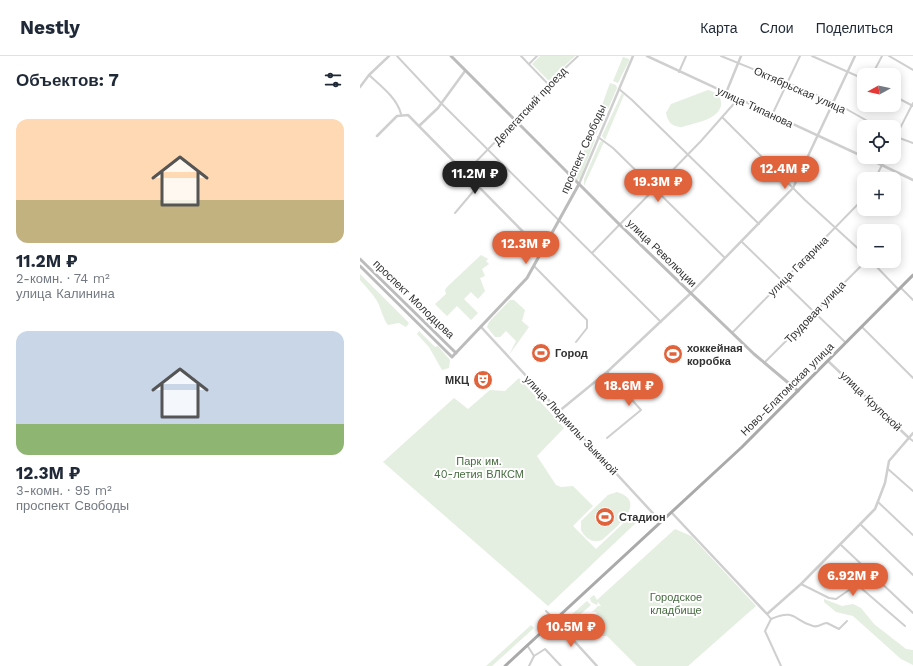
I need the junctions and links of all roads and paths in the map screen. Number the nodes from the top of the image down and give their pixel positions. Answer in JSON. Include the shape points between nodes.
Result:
{"nodes":[{"id":1,"x":389,"y":56,"type":"edge"},
{"id":2,"x":397,"y":56,"type":"edge"},
{"id":3,"x":451,"y":56,"type":"edge"},
{"id":4,"x":521,"y":56,"type":"edge"},
{"id":5,"x":537,"y":56,"type":"edge"},
{"id":6,"x":578,"y":56,"type":"edge"},
{"id":7,"x":633,"y":56,"type":"edge"},
{"id":8,"x":647,"y":56,"type":"edge"},
{"id":9,"x":686,"y":56,"type":"edge"},
{"id":10,"x":721,"y":56,"type":"edge"},
{"id":11,"x":741,"y":56,"type":"edge"},
{"id":12,"x":800,"y":56,"type":"edge"},
{"id":13,"x":812,"y":56,"type":"edge"},
{"id":14,"x":855,"y":56,"type":"edge"},
{"id":15,"x":882,"y":56,"type":"edge"},
{"id":16,"x":889,"y":56,"type":"edge"},
{"id":17,"x":738,"y":63,"type":"junction"},
{"id":18,"x":529,"y":64,"type":"junction"},
{"id":19,"x":876,"y":68,"type":"edge"},
{"id":20,"x":913,"y":70,"type":"edge"},
{"id":21,"x":465,"y":71,"type":"junction"},
{"id":22,"x":847,"y":71,"type":"junction"},
{"id":23,"x":679,"y":72,"type":"junction"},
{"id":24,"x":369,"y":75,"type":"junction"},
{"id":25,"x":857,"y":76,"type":"edge"},
{"id":26,"x":787,"y":83,"type":"junction"},
{"id":27,"x":548,"y":84,"type":"junction"},
{"id":28,"x":360,"y":86,"type":"edge"},
{"id":29,"x":619,"y":89,"type":"junction"},
{"id":30,"x":726,"y":93,"type":"junction"},
{"id":31,"x":738,"y":99,"type":"junction"},
{"id":32,"x":901,"y":99,"type":"edge"},
{"id":33,"x":834,"y":102,"type":"junction"},
{"id":34,"x":441,"y":103,"type":"junction"},
{"id":35,"x":913,"y":105,"type":"edge"},
{"id":36,"x":401,"y":114,"type":"junction"},
{"id":37,"x":772,"y":115,"type":"junction"},
{"id":38,"x":723,"y":118,"type":"junction"},
{"id":39,"x":866,"y":120,"type":"edge"},
{"id":40,"x":515,"y":121,"type":"junction"},
{"id":41,"x":419,"y":126,"type":"junction"},
{"id":42,"x":901,"y":126,"type":"edge"},
{"id":43,"x":818,"y":135,"type":"junction"},
{"id":44,"x":377,"y":136,"type":"dead end"},
{"id":45,"x":598,"y":137,"type":"junction"},
{"id":46,"x":901,"y":139,"type":"edge"},
{"id":47,"x":913,"y":143,"type":"edge"},
{"id":48,"x":489,"y":150,"type":"junction"},
{"id":49,"x":857,"y":154,"type":"edge"},
{"id":50,"x":688,"y":155,"type":"junction"},
{"id":51,"x":882,"y":165,"type":"joint"},
{"id":52,"x":878,"y":172,"type":"edge"},
{"id":53,"x":465,"y":174,"type":"junction"},
{"id":54,"x":913,"y":180,"type":"edge"},
{"id":55,"x":579,"y":184,"type":"junction"},
{"id":56,"x":477,"y":187,"type":"junction"},
{"id":57,"x":793,"y":188,"type":"junction"},
{"id":58,"x":654,"y":189,"type":"junction"},
{"id":59,"x":857,"y":206,"type":"edge"},
{"id":60,"x":455,"y":213,"type":"dead end"},
{"id":61,"x":559,"y":220,"type":"junction"},
{"id":62,"x":619,"y":224,"type":"junction"},
{"id":63,"x":759,"y":224,"type":"junction"},
{"id":64,"x":836,"y":228,"type":"junction"},
{"id":65,"x":742,"y":242,"type":"junction"},
{"id":66,"x":857,"y":248,"type":"edge"},
{"id":67,"x":542,"y":251,"type":"junction"},
{"id":68,"x":592,"y":253,"type":"junction"},
{"id":69,"x":360,"y":259,"type":"edge"},
{"id":70,"x":726,"y":259,"type":"junction"},
{"id":71,"x":360,"y":266,"type":"edge"},
{"id":72,"x":534,"y":266,"type":"junction"},
{"id":73,"x":859,"y":268,"type":"edge"},
{"id":74,"x":878,"y":268,"type":"edge"},
{"id":75,"x":913,"y":275,"type":"edge"},
{"id":76,"x":783,"y":282,"type":"junction"},
{"id":77,"x":899,"y":288,"type":"junction"},
{"id":78,"x":691,"y":293,"type":"junction"},
{"id":79,"x":913,"y":300,"type":"edge"},
{"id":80,"x":815,"y":312,"type":"junction"},
{"id":81,"x":661,"y":322,"type":"junction"},
{"id":82,"x":861,"y":326,"type":"junction"},
{"id":83,"x":481,"y":327,"type":"junction"},
{"id":84,"x":732,"y":333,"type":"junction"},
{"id":85,"x":576,"y":342,"type":"dead end"},
{"id":86,"x":845,"y":342,"type":"junction"},
{"id":87,"x":456,"y":353,"type":"junction"},
{"id":88,"x":452,"y":357,"type":"joint"},
{"id":89,"x":828,"y":361,"type":"junction"},
{"id":90,"x":764,"y":363,"type":"junction"},
{"id":91,"x":607,"y":372,"type":"junction"},
{"id":92,"x":913,"y":378,"type":"edge"},
{"id":93,"x":798,"y":391,"type":"junction"},
{"id":94,"x":558,"y":412,"type":"junction"},
{"id":95,"x":913,"y":433,"type":"edge"},
{"id":96,"x":607,"y":438,"type":"dead end"},
{"id":97,"x":909,"y":438,"type":"junction"},
{"id":98,"x":913,"y":442,"type":"edge"},
{"id":99,"x":887,"y":468,"type":"junction"},
{"id":100,"x":913,"y":491,"type":"edge"},
{"id":101,"x":878,"y":502,"type":"junction"},
{"id":102,"x":672,"y":513,"type":"junction"},
{"id":103,"x":662,"y":523,"type":"junction"},
{"id":104,"x":860,"y":524,"type":"junction"},
{"id":105,"x":913,"y":535,"type":"edge"},
{"id":106,"x":841,"y":545,"type":"junction"},
{"id":107,"x":913,"y":575,"type":"edge"},
{"id":108,"x":802,"y":584,"type":"junction"},
{"id":109,"x":546,"y":611,"type":"dead end"},
{"id":110,"x":913,"y":613,"type":"edge"},
{"id":111,"x":767,"y":614,"type":"junction"},
{"id":112,"x":771,"y":619,"type":"junction"},
{"id":113,"x":555,"y":620,"type":"junction"},
{"id":114,"x":847,"y":621,"type":"dead end"},
{"id":115,"x":905,"y":626,"type":"dead end"},
{"id":116,"x":527,"y":645,"type":"junction"},
{"id":117,"x":534,"y":656,"type":"junction"},
{"id":118,"x":504,"y":666,"type":"edge"},
{"id":119,"x":529,"y":666,"type":"edge"},
{"id":120,"x":561,"y":666,"type":"edge"},
{"id":121,"x":598,"y":666,"type":"edge"},
{"id":122,"x":781,"y":666,"type":"edge"}],
"edges":[{"from":1,"to":24,"type":"street"},
{"from":2,"to":34,"type":"street"},
{"from":3,"to":21,"type":"main road","name":"улица Революции"},
{"from":4,"to":18,"type":"street"},
{"from":5,"to":18,"type":"street"},
{"from":6,"to":27,"type":"street","name":"Делегатский проезд"},
{"from":7,"to":29,"type":"street","name":"проспект Свободы"},
{"from":8,"to":23,"type":"street","name":"улица Типанова"},
{"from":9,"to":23,"type":"street"},
{"from":10,"to":17,"type":"street","name":"Октябрьская улица"},
{"from":11,"to":17,"type":"street"},
{"from":12,"to":26,"type":"street"},
{"from":13,"to":22,"type":"street"},
{"from":14,"to":22,"type":"street"},
{"from":15,"to":19,"type":"street"},
{"from":16,"to":20,"type":"street"},
{"from":17,"to":26,"type":"street","name":"Октябрьская улица"},
{"from":17,"to":30,"type":"street"},
{"from":18,"to":27,"type":"street"},
{"from":21,"to":34,"type":"street"},
{"from":21,"to":40,"type":"main road","name":"улица Революции"},
{"from":22,"to":25,"type":"street"},
{"from":22,"to":33,"type":"street"},
{"from":23,"to":30,"type":"street","name":"улица Типанова"},
{"from":24,"to":28,"type":"street"},
{"from":24,"to":36,"type":"street","via":[[393,98]]},
{"from":26,"to":33,"type":"street","name":"Октябрьская улица"},
{"from":26,"to":37,"type":"street"},
{"from":27,"to":40,"type":"street","name":"Делегатский проезд"},
{"from":29,"to":45,"type":"street","name":"проспект Свободы"},
{"from":29,"to":50,"type":"street"},
{"from":30,"to":31,"type":"street","name":"улица Типанова"},
{"from":31,"to":37,"type":"street","name":"улица Типанова"},
{"from":31,"to":38,"type":"street"},
{"from":32,"to":35,"type":"street"},
{"from":33,"to":39,"type":"street","name":"Октябрьская улица"},
{"from":33,"to":43,"type":"street"},
{"from":34,"to":41,"type":"street"},
{"from":34,"to":48,"type":"street"},
{"from":35,"to":42,"type":"street"},
{"from":36,"to":41,"type":"street","via":[[408,115]]},
{"from":36,"to":44,"type":"street"},
{"from":37,"to":43,"type":"street","name":"улица Типанова"},
{"from":38,"to":50,"type":"street"},
{"from":38,"to":57,"type":"street"},
{"from":40,"to":48,"type":"street","name":"Делегатский проезд"},
{"from":40,"to":55,"type":"main road","name":"улица Революции"},
{"from":41,"to":53,"type":"street"},
{"from":43,"to":49,"type":"street","name":"улица Типанова"},
{"from":43,"to":57,"type":"street"},
{"from":45,"to":55,"type":"street","name":"проспект Свободы"},
{"from":45,"to":58,"type":"street","via":[[613,148]]},
{"from":46,"to":47,"type":"street"},
{"from":48,"to":53,"type":"street","name":"Делегатский проезд"},
{"from":48,"to":61,"type":"street"},
{"from":50,"to":58,"type":"street"},
{"from":50,"to":63,"type":"street"},
{"from":51,"to":52,"type":"street"},
{"from":51,"to":54,"type":"street","name":"улица Типанова"},
{"from":53,"to":56,"type":"street"},
{"from":55,"to":61,"type":"main road","name":"проспект Свободы"},
{"from":55,"to":62,"type":"main road","name":"улица Революции"},
{"from":56,"to":60,"type":"street"},
{"from":56,"to":67,"type":"street"},
{"from":57,"to":63,"type":"street"},
{"from":57,"to":64,"type":"street"},
{"from":58,"to":62,"type":"street"},
{"from":58,"to":70,"type":"street"},
{"from":59,"to":64,"type":"street","name":"улица Гагарина"},
{"from":61,"to":67,"type":"main road","name":"проспект Свободы"},
{"from":61,"to":68,"type":"street"},
{"from":62,"to":68,"type":"street"},
{"from":62,"to":78,"type":"main road","name":"улица Революции"},
{"from":63,"to":65,"type":"street"},
{"from":64,"to":66,"type":"street"},
{"from":64,"to":76,"type":"street","name":"улица Гагарина"},
{"from":65,"to":70,"type":"street"},
{"from":65,"to":76,"type":"street"},
{"from":67,"to":72,"type":"main road","name":"проспект Свободы"},
{"from":68,"to":81,"type":"street"},
{"from":69,"to":87,"type":"main road","name":"проспект Молодцова"},
{"from":70,"to":78,"type":"street"},
{"from":71,"to":88,"type":"main road","name":"проспект Молодцова"},
{"from":72,"to":83,"type":"main road","name":"проспект Свободы","via":[[524,281]]},
{"from":72,"to":85,"type":"street","via":[[587,320],[587,328]]},
{"from":73,"to":80,"type":"street","name":"Трудовая улица"},
{"from":74,"to":77,"type":"street"},
{"from":75,"to":77,"type":"main road","name":"Ново-Елатомская улица"},
{"from":76,"to":80,"type":"street"},
{"from":76,"to":84,"type":"street","name":"улица Гагарина"},
{"from":77,"to":79,"type":"street"},
{"from":77,"to":82,"type":"main road","name":"Ново-Елатомская улица"},
{"from":78,"to":81,"type":"street"},
{"from":78,"to":84,"type":"main road","name":"улица Революции"},
{"from":80,"to":86,"type":"street"},
{"from":80,"to":90,"type":"street","name":"Трудовая улица"},
{"from":81,"to":91,"type":"street"},
{"from":82,"to":86,"type":"main road","name":"Ново-Елатомская улица"},
{"from":82,"to":92,"type":"street"},
{"from":83,"to":87,"type":"main road","name":"проспект Свободы"},
{"from":83,"to":94,"type":"street","name":"улица Людмилы Зыкиной"},
{"from":84,"to":90,"type":"main road","name":"улица Революции"},
{"from":86,"to":89,"type":"main road","name":"Ново-Елатомская улица"},
{"from":87,"to":88,"type":"main road","name":"проспект Свободы"},
{"from":89,"to":93,"type":"main road","name":"Ново-Елатомская улица"},
{"from":89,"to":97,"type":"street","name":"улица Крупской"},
{"from":90,"to":93,"type":"main road","name":"улица Революции"},
{"from":91,"to":94,"type":"street"},
{"from":91,"to":96,"type":"street","via":[[641,410]]},
{"from":93,"to":102,"type":"main road","name":"Ново-Елатомская улица"},
{"from":94,"to":103,"type":"street","name":"улица Людмилы Зыкиной"},
{"from":95,"to":97,"type":"street"},
{"from":97,"to":98,"type":"street","name":"улица Крупской"},
{"from":97,"to":99,"type":"street","via":[[889,461]]},
{"from":99,"to":100,"type":"street"},
{"from":99,"to":101,"type":"street"},
{"from":101,"to":104,"type":"street","via":[[875,509]]},
{"from":101,"to":105,"type":"street"},
{"from":102,"to":103,"type":"main road","name":"Ново-Елатомская улица"},
{"from":102,"to":111,"type":"street"},
{"from":103,"to":113,"type":"main road","name":"Ново-Елатомская улица"},
{"from":104,"to":106,"type":"street"},
{"from":104,"to":107,"type":"street"},
{"from":106,"to":108,"type":"street"},
{"from":106,"to":110,"type":"street"},
{"from":108,"to":111,"type":"street"},
{"from":108,"to":115,"type":"street","via":[[836,600],[855,586],[861,588]]},
{"from":109,"to":113,"type":"street"},
{"from":111,"to":112,"type":"street"},
{"from":112,"to":114,"type":"street","via":[[782,615],[796,616],[814,627],[827,623],[839,629]]},
{"from":112,"to":122,"type":"street","via":[[765,631]]},
{"from":113,"to":116,"type":"main road","name":"Ново-Елатомская улица"},
{"from":113,"to":121,"type":"street"},
{"from":116,"to":117,"type":"street"},
{"from":116,"to":118,"type":"main road","name":"Ново-Елатомская улица"},
{"from":117,"to":119,"type":"street"},
{"from":117,"to":120,"type":"street","via":[[542,650],[548,650]]}]}
